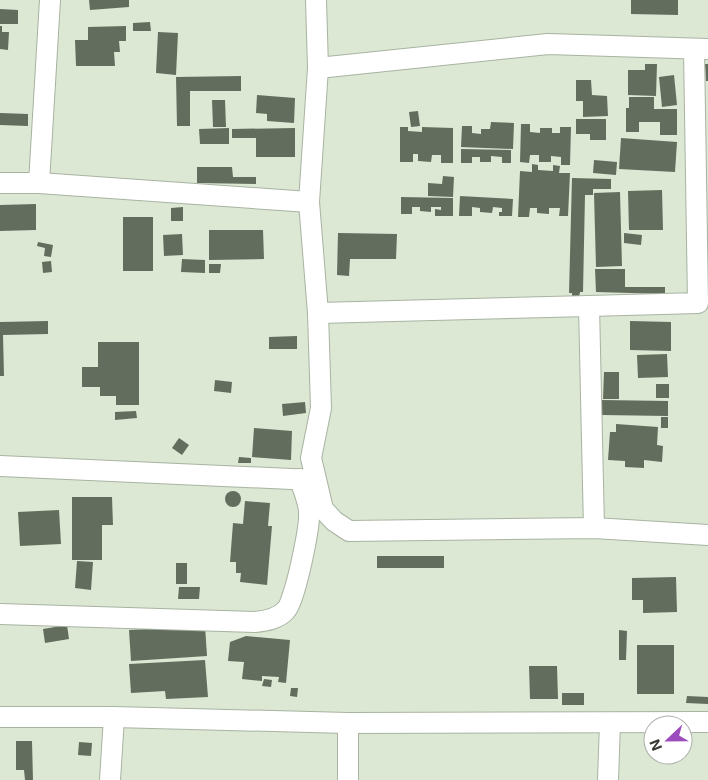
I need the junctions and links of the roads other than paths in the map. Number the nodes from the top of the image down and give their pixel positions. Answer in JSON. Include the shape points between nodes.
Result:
{"nodes":[{"id":1,"x":50,"y":0,"type":"edge"},
{"id":2,"x":316,"y":0,"type":"edge"},
{"id":3,"x":701,"y":49,"type":"edge"},
{"id":4,"x":318,"y":68,"type":"junction"},
{"id":5,"x":0,"y":183,"type":"edge"},
{"id":6,"x":39,"y":184,"type":"junction"},
{"id":7,"x":309,"y":202,"type":"junction"},
{"id":8,"x":703,"y":303,"type":"edge"},
{"id":9,"x":589,"y":306,"type":"junction"},
{"id":10,"x":318,"y":313,"type":"junction"},
{"id":11,"x":0,"y":466,"type":"edge"},
{"id":12,"x":308,"y":480,"type":"junction"},
{"id":13,"x":594,"y":528,"type":"junction"},
{"id":14,"x":708,"y":535,"type":"edge"},
{"id":15,"x":0,"y":614,"type":"edge"},
{"id":16,"x":114,"y":716,"type":"junction"},
{"id":17,"x":0,"y":717,"type":"edge"},
{"id":18,"x":708,"y":722,"type":"edge"},
{"id":19,"x":348,"y":723,"type":"junction"},
{"id":20,"x":610,"y":723,"type":"junction"},
{"id":21,"x":110,"y":780,"type":"edge"},
{"id":22,"x":348,"y":780,"type":"edge"},
{"id":23,"x":608,"y":780,"type":"edge"}],
"edges":[{"from":1,"to":6,"type":"street"},
{"from":2,"to":4,"type":"street"},
{"from":3,"to":4,"type":"street","via":[[548,44]]},
{"from":3,"to":8,"type":"street"},
{"from":4,"to":7,"type":"street"},
{"from":5,"to":6,"type":"street"},
{"from":6,"to":7,"type":"street"},
{"from":7,"to":10,"type":"street"},
{"from":8,"to":9,"type":"street"},
{"from":9,"to":10,"type":"street"},
{"from":9,"to":13,"type":"street"},
{"from":10,"to":12,"type":"street","via":[[321,408]]},
{"from":11,"to":12,"type":"street"},
{"from":12,"to":13,"type":"street","via":[[323,508],[349,531]]},
{"from":12,"to":15,"type":"street","via":[[307,536],[293,596],[286,610],[272,620]]},
{"from":13,"to":14,"type":"street"},
{"from":16,"to":17,"type":"street"},
{"from":16,"to":19,"type":"street"},
{"from":16,"to":21,"type":"street"},
{"from":18,"to":20,"type":"street"},
{"from":19,"to":20,"type":"street"},
{"from":19,"to":22,"type":"street"},
{"from":20,"to":23,"type":"street"}]}
